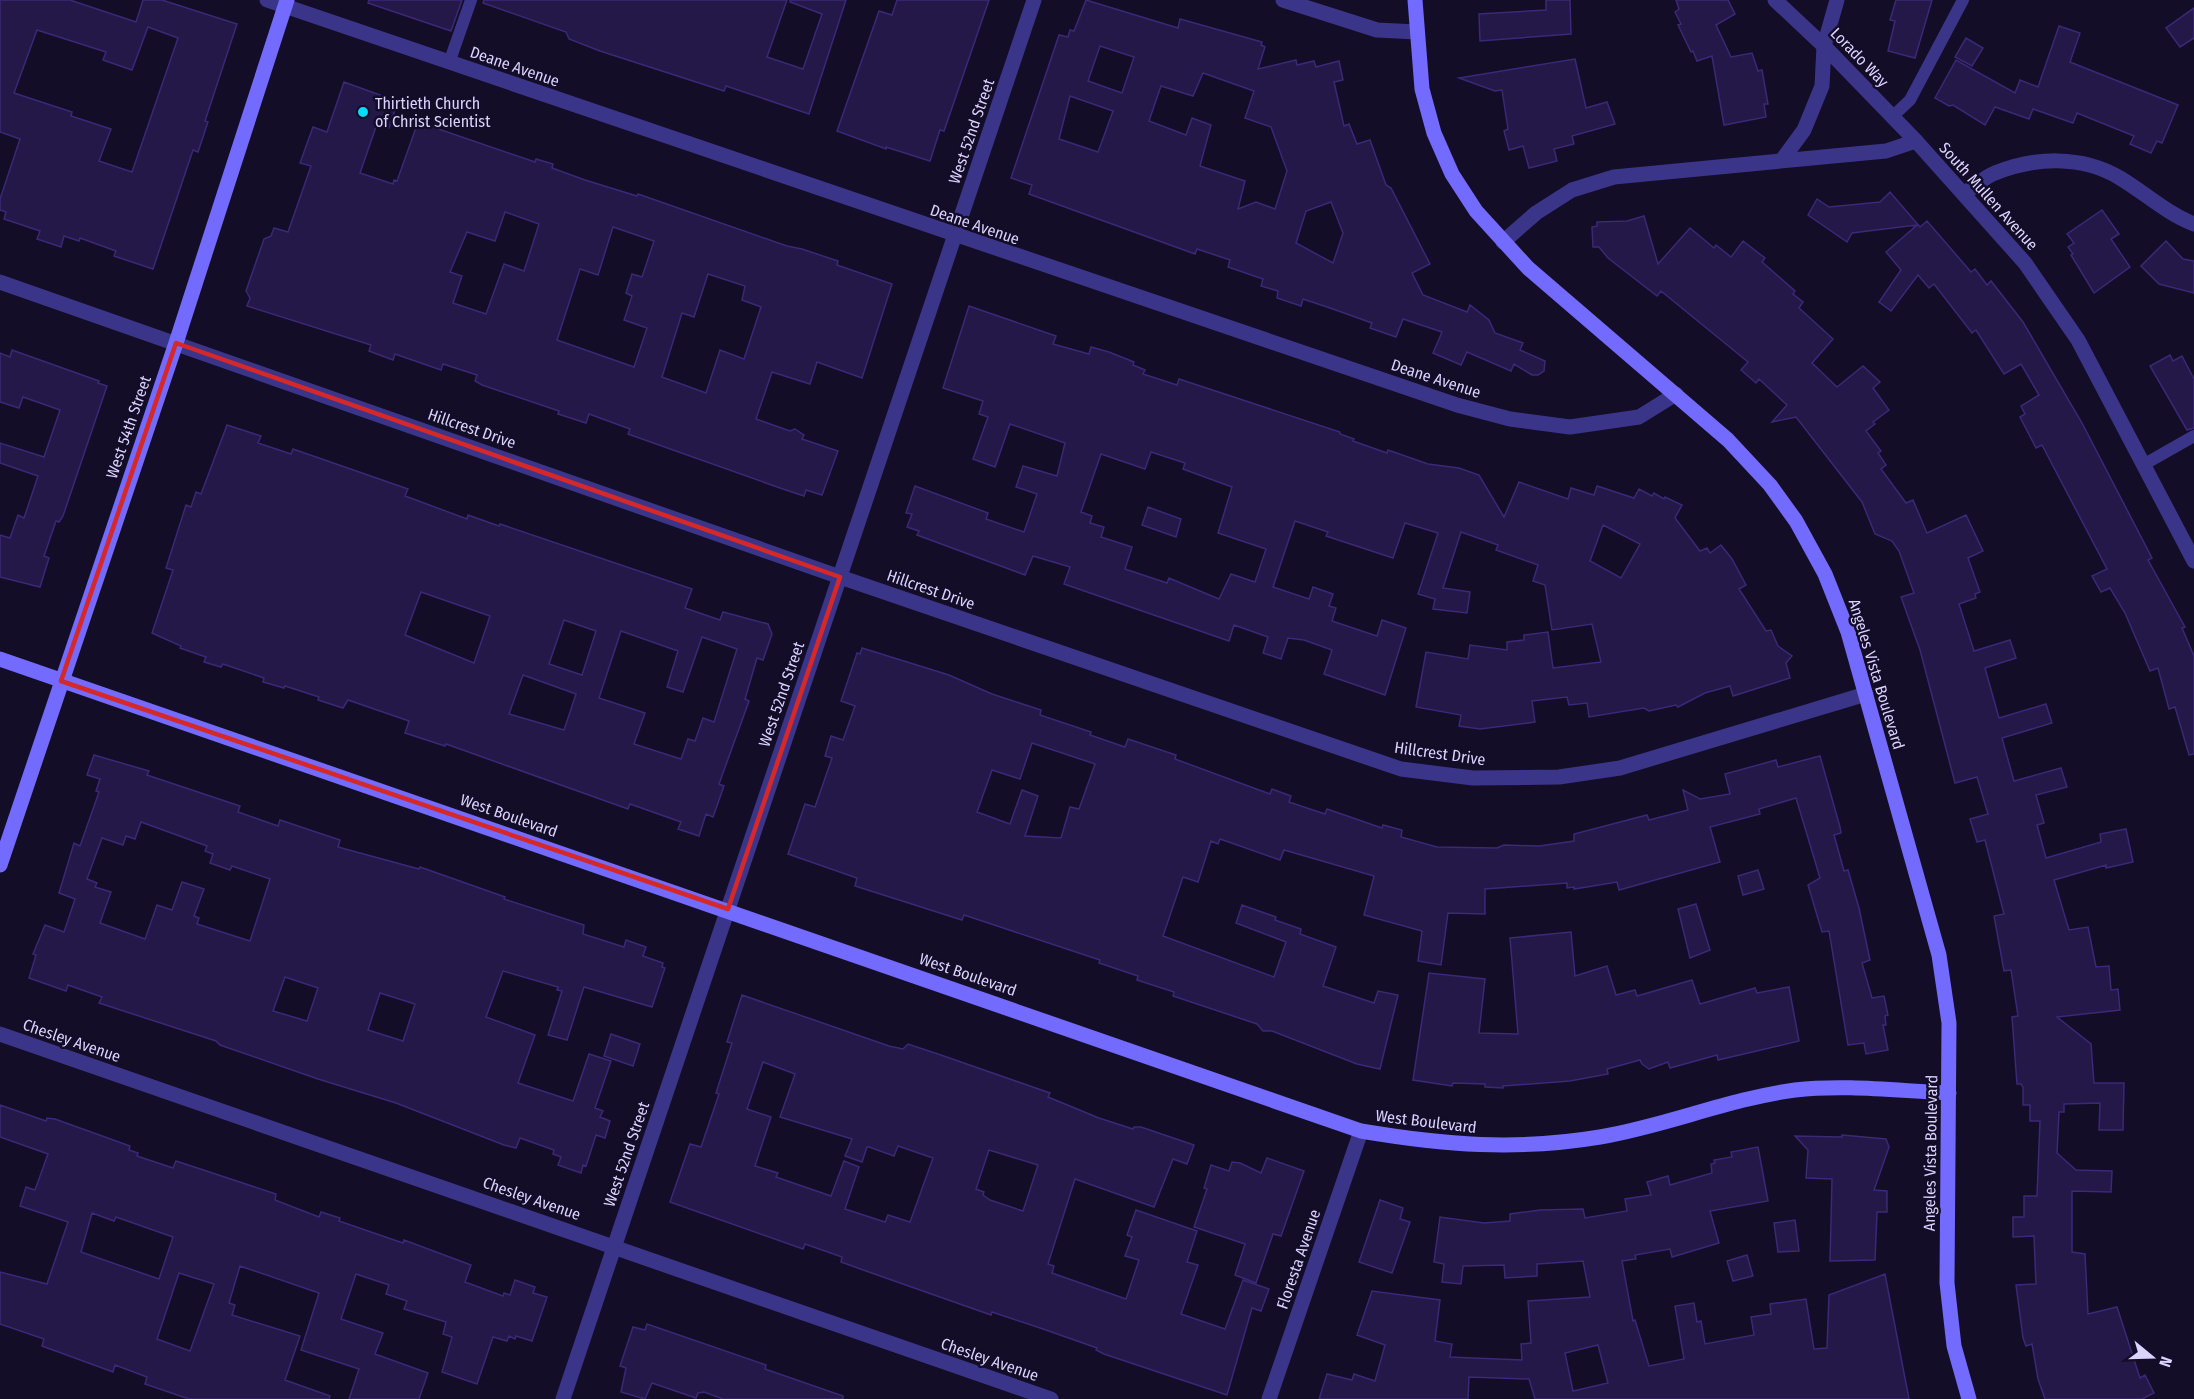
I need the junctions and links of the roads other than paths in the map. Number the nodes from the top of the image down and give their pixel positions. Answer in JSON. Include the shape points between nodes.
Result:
{"nodes":[{"id":1,"x":267,"y":0,"type":"edge"},
{"id":2,"x":471,"y":0,"type":"edge"},
{"id":3,"x":1034,"y":0,"type":"edge"},
{"id":4,"x":1283,"y":0,"type":"edge"},
{"id":5,"x":1415,"y":0,"type":"edge"},
{"id":6,"x":1775,"y":0,"type":"edge"},
{"id":7,"x":1837,"y":0,"type":"edge"},
{"id":8,"x":1964,"y":0,"type":"edge"},
{"id":9,"x":286,"y":3,"type":"edge"},
{"id":10,"x":1418,"y":32,"type":"junction"},
{"id":11,"x":1824,"y":46,"type":"junction"},
{"id":12,"x":450,"y":63,"type":"junction"},
{"id":13,"x":1892,"y":117,"type":"junction"},
{"id":14,"x":1916,"y":141,"type":"junction"},
{"id":15,"x":1782,"y":160,"type":"junction"},
{"id":16,"x":1964,"y":194,"type":"junction"},
{"id":17,"x":2194,"y":224,"type":"edge"},
{"id":18,"x":954,"y":236,"type":"junction"},
{"id":19,"x":1503,"y":242,"type":"junction"},
{"id":20,"x":0,"y":282,"type":"edge"},
{"id":21,"x":176,"y":343,"type":"junction"},
{"id":22,"x":1676,"y":394,"type":"junction"},
{"id":23,"x":2194,"y":436,"type":"edge"},
{"id":24,"x":2144,"y":465,"type":"junction"},
{"id":25,"x":2194,"y":561,"type":"edge"},
{"id":26,"x":840,"y":577,"type":"junction"},
{"id":27,"x":0,"y":659,"type":"edge"},
{"id":28,"x":61,"y":681,"type":"junction"},
{"id":29,"x":1866,"y":694,"type":"junction"},
{"id":30,"x":0,"y":865,"type":"edge"},
{"id":31,"x":728,"y":909,"type":"junction"},
{"id":32,"x":0,"y":1034,"type":"edge"},
{"id":33,"x":1949,"y":1093,"type":"junction"},
{"id":34,"x":1361,"y":1131,"type":"junction"},
{"id":35,"x":614,"y":1246,"type":"junction"},
{"id":36,"x":563,"y":1399,"type":"edge"},
{"id":37,"x":1051,"y":1399,"type":"edge"},
{"id":38,"x":1269,"y":1399,"type":"edge"},
{"id":39,"x":1969,"y":1399,"type":"edge"}],
"edges":[{"from":1,"to":9,"type":"street","name":"Deane Avenue"},
{"from":2,"to":12,"type":"lane"},
{"from":3,"to":18,"type":"street","name":"West 52nd Street"},
{"from":4,"to":10,"type":"street","via":[[1377,30]]},
{"from":5,"to":10,"type":"street","name":"Angeles Vista Boulevard"},
{"from":6,"to":11,"type":"street","name":"Lorado Way"},
{"from":7,"to":11,"type":"street"},
{"from":8,"to":13,"type":"lane","via":[[1910,100]]},
{"from":9,"to":12,"type":"street","name":"Deane Avenue"},
{"from":9,"to":21,"type":"street","name":"West 54th Street"},
{"from":10,"to":19,"type":"street","name":"Angeles Vista Boulevard","via":[[1422,89],[1434,133],[1452,174]]},
{"from":11,"to":13,"type":"street","name":"Lorado Way"},
{"from":11,"to":15,"type":"street","via":[[1822,86],[1804,130]]},
{"from":12,"to":18,"type":"street","name":"Deane Avenue"},
{"from":13,"to":14,"type":"street","name":"Lorado Way"},
{"from":14,"to":15,"type":"street","name":"South Mullen Avenue","via":[[1886,151]]},
{"from":14,"to":16,"type":"street","name":"South Mullen Avenue"},
{"from":15,"to":19,"type":"street","name":"South Mullen Avenue","via":[[1603,180],[1572,190],[1536,213]]},
{"from":16,"to":17,"type":"street","via":[[1994,173],[2051,159],[2088,164],[2118,176],[2175,216]]},
{"from":16,"to":24,"type":"street","name":"South Mullen Avenue","via":[[2051,298],[2078,340]]},
{"from":18,"to":22,"type":"street","name":"Deane Avenue","via":[[1457,405],[1510,418],[1570,427],[1639,417]]},
{"from":18,"to":26,"type":"street","name":"West 52nd Street"},
{"from":19,"to":22,"type":"street","name":"Angeles Vista Boulevard","via":[[1528,268]]},
{"from":20,"to":21,"type":"street","name":"Hillcrest Drive"},
{"from":21,"to":26,"type":"street","name":"Hillcrest Drive"},
{"from":21,"to":28,"type":"street","name":"West 54th Street"},
{"from":22,"to":29,"type":"street","name":"Angeles Vista Boulevard","via":[[1728,440],[1770,485],[1796,522],[1825,574],[1848,632]]},
{"from":23,"to":24,"type":"lane"},
{"from":24,"to":25,"type":"street","name":"South Mullen Avenue"},
{"from":26,"to":29,"type":"street","name":"Hillcrest Drive","via":[[1401,769],[1473,778],[1559,777],[1620,768]]},
{"from":26,"to":31,"type":"street","name":"West 52nd Street"},
{"from":27,"to":28,"type":"street","name":"West Boulevard"},
{"from":28,"to":30,"type":"street","name":"West 54th Street"},
{"from":28,"to":31,"type":"street","name":"West Boulevard"},
{"from":29,"to":33,"type":"street","name":"Angeles Vista Boulevard","via":[[1939,956],[1949,1023]]},
{"from":31,"to":34,"type":"street","name":"West Boulevard"},
{"from":31,"to":35,"type":"street","name":"West 52nd Street"},
{"from":32,"to":35,"type":"street","name":"Chesley Avenue"},
{"from":33,"to":34,"type":"street","name":"West Boulevard","via":[[1798,1090],[1750,1097],[1602,1137],[1543,1144],[1491,1147]]},
{"from":33,"to":39,"type":"street","name":"Angeles Vista Boulevard","via":[[1947,1283],[1954,1346]]},
{"from":34,"to":38,"type":"street","name":"Floresta Avenue"},
{"from":35,"to":36,"type":"street","name":"West 52nd Street"},
{"from":35,"to":37,"type":"street","name":"Chesley Avenue"}]}
